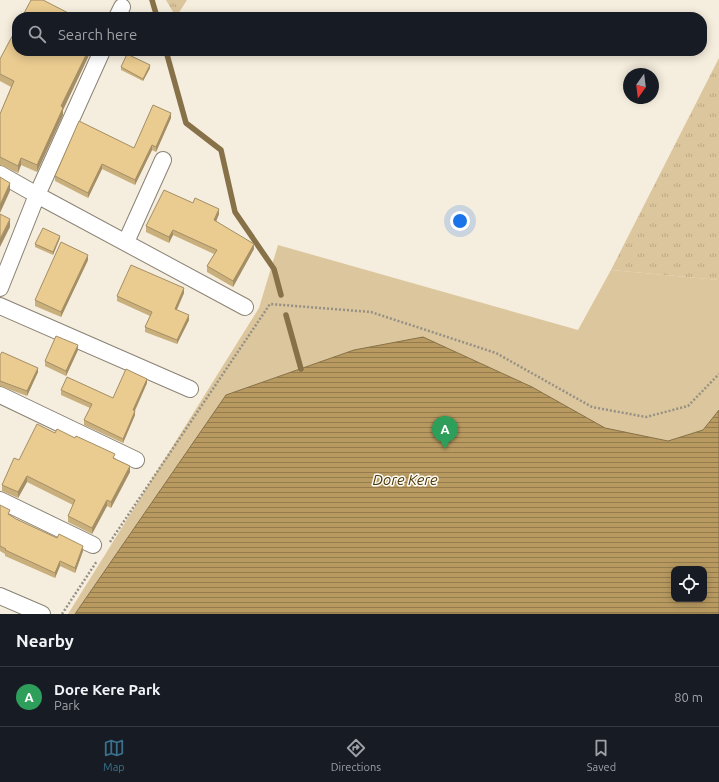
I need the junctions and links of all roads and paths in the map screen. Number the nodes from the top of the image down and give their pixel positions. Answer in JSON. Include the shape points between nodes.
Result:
{"nodes":[{"id":1,"x":100,"y":56,"type":"edge"},
{"id":2,"x":163,"y":160,"type":"dead end"},
{"id":3,"x":0,"y":174,"type":"edge"},
{"id":4,"x":37,"y":195,"type":"junction"},
{"id":5,"x":126,"y":242,"type":"junction"},
{"id":6,"x":0,"y":288,"type":"edge"},
{"id":7,"x":0,"y":306,"type":"edge"},
{"id":8,"x":246,"y":307,"type":"dead end"},
{"id":9,"x":719,"y":374,"type":"edge"},
{"id":10,"x":190,"y":389,"type":"dead end"},
{"id":11,"x":0,"y":395,"type":"edge"},
{"id":12,"x":136,"y":460,"type":"dead end"},
{"id":13,"x":0,"y":500,"type":"edge"},
{"id":14,"x":100,"y":550,"type":"junction"},
{"id":15,"x":0,"y":596,"type":"edge"},
{"id":16,"x":42,"y":614,"type":"edge"},
{"id":17,"x":62,"y":614,"type":"edge"}],
"edges":[{"from":1,"to":4,"type":"street"},
{"from":2,"to":5,"type":"street"},
{"from":3,"to":4,"type":"street"},
{"from":4,"to":5,"type":"street"},
{"from":4,"to":6,"type":"street"},
{"from":5,"to":8,"type":"street"},
{"from":7,"to":10,"type":"street"},
{"from":9,"to":14,"type":"path","via":[[688,406],[646,417],[592,407],[496,352],[371,312],[270,304]]},
{"from":11,"to":12,"type":"street"},
{"from":13,"to":14,"type":"street"},
{"from":14,"to":17,"type":"path"},
{"from":15,"to":16,"type":"street"}]}
